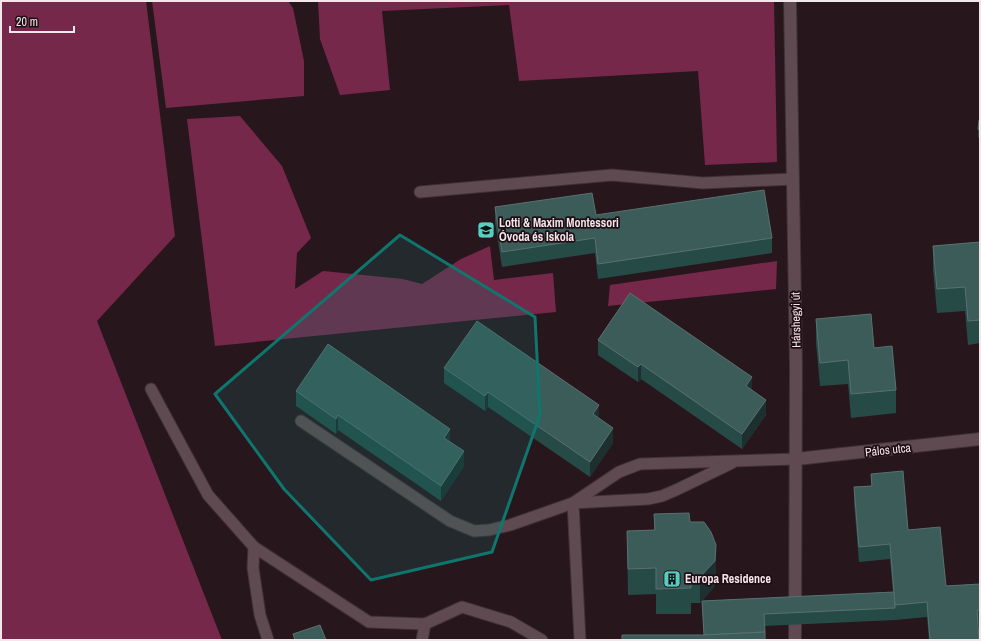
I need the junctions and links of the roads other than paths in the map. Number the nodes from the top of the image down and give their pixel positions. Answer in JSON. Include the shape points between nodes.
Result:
{"nodes":[{"id":1,"x":790,"y":1,"type":"edge"},
{"id":2,"x":793,"y":179,"type":"junction"},
{"id":3,"x":420,"y":192,"type":"dead end"},
{"id":4,"x":151,"y":389,"type":"dead end"},
{"id":5,"x":301,"y":421,"type":"dead end"},
{"id":6,"x":980,"y":439,"type":"edge"},
{"id":7,"x":796,"y":459,"type":"junction"},
{"id":8,"x":736,"y":461,"type":"junction"},
{"id":9,"x":573,"y":503,"type":"junction"},
{"id":10,"x":254,"y":547,"type":"junction"},
{"id":11,"x":425,"y":624,"type":"junction"},
{"id":12,"x":268,"y":640,"type":"edge"},
{"id":13,"x":422,"y":640,"type":"edge"},
{"id":14,"x":542,"y":640,"type":"edge"},
{"id":15,"x":580,"y":640,"type":"edge"},
{"id":16,"x":795,"y":640,"type":"edge"}],
"edges":[{"from":1,"to":2,"type":"street","name":"Hárshegyi út"},
{"from":2,"to":3,"type":"lane","via":[[702,183],[612,175]]},
{"from":2,"to":7,"type":"street","name":"Hárshegyi út"},
{"from":4,"to":10,"type":"lane","via":[[208,494]]},
{"from":5,"to":9,"type":"lane","via":[[450,521],[474,531],[510,526]]},
{"from":6,"to":7,"type":"street","name":"Pálos utca"},
{"from":7,"to":8,"type":"lane"},
{"from":7,"to":16,"type":"street","name":"Hárshegyi út"},
{"from":8,"to":9,"type":"lane","via":[[662,496]]},
{"from":8,"to":9,"type":"lane","via":[[640,464],[619,472]]},
{"from":9,"to":15,"type":"lane"},
{"from":10,"to":11,"type":"lane","via":[[369,622]]},
{"from":10,"to":12,"type":"lane","via":[[253,568],[260,615]]},
{"from":11,"to":13,"type":"lane"},
{"from":11,"to":14,"type":"lane","via":[[462,607],[511,622]]}]}
